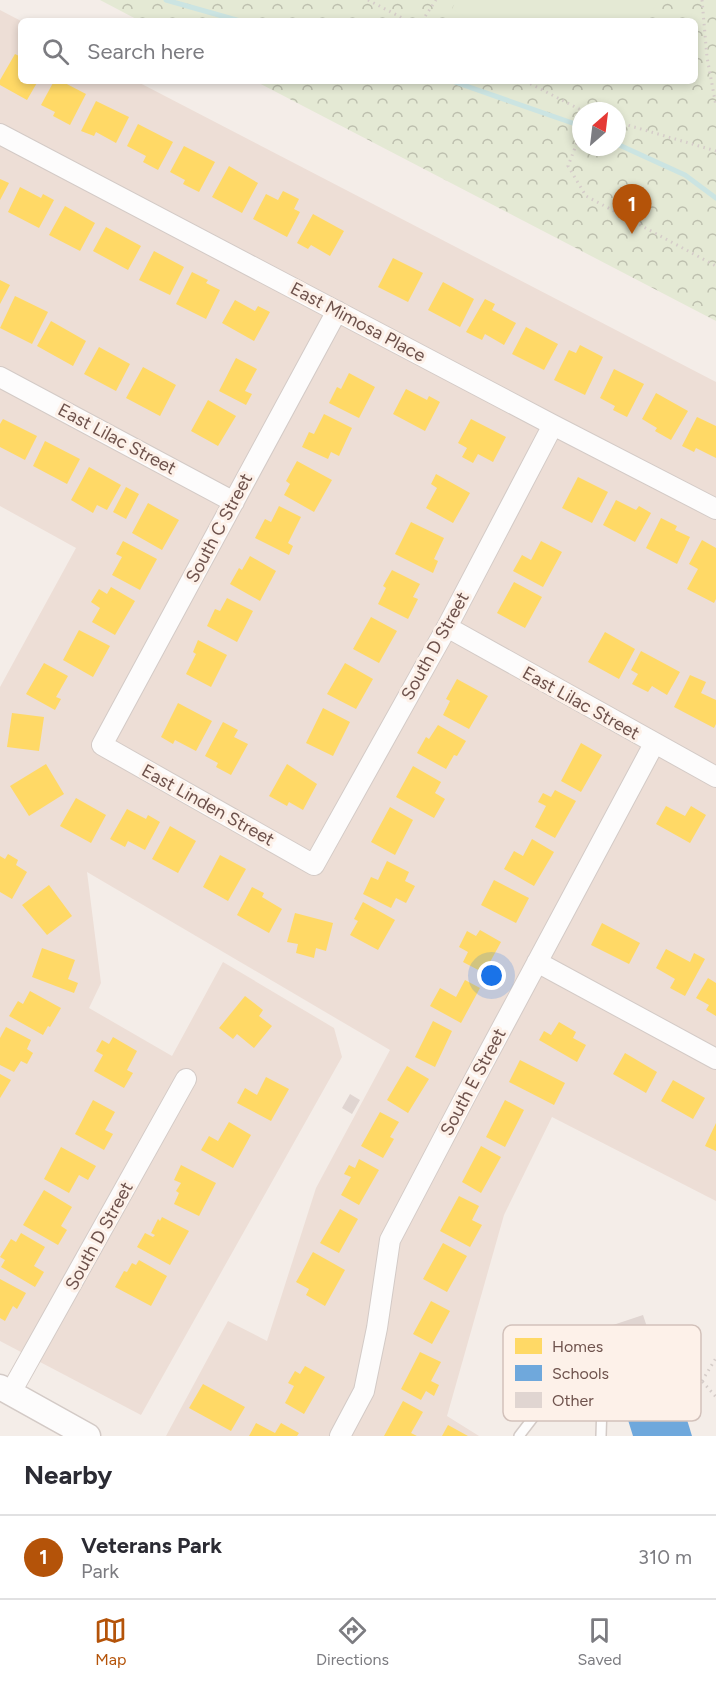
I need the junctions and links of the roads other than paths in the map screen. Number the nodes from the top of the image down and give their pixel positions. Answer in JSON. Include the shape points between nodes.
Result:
{"nodes":[{"id":1,"x":0,"y":134,"type":"edge"},
{"id":2,"x":337,"y":311,"type":"junction"},
{"id":3,"x":0,"y":377,"type":"edge"},
{"id":4,"x":552,"y":425,"type":"junction"},
{"id":5,"x":234,"y":502,"type":"junction"},
{"id":6,"x":716,"y":509,"type":"edge"},
{"id":7,"x":447,"y":627,"type":"junction"},
{"id":8,"x":654,"y":744,"type":"junction"},
{"id":9,"x":102,"y":745,"type":"joint"},
{"id":10,"x":716,"y":777,"type":"edge"},
{"id":11,"x":314,"y":865,"type":"joint"},
{"id":12,"x":537,"y":962,"type":"junction"},
{"id":13,"x":716,"y":1059,"type":"edge"},
{"id":14,"x":186,"y":1079,"type":"dead end"},
{"id":15,"x":5,"y":1389,"type":"edge"},
{"id":16,"x":530,"y":1421,"type":"edge"},
{"id":17,"x":601,"y":1421,"type":"edge"},
{"id":18,"x":88,"y":1436,"type":"edge"},
{"id":19,"x":340,"y":1436,"type":"edge"},
{"id":20,"x":519,"y":1436,"type":"edge"},
{"id":21,"x":601,"y":1436,"type":"edge"}],
"edges":[{"from":1,"to":2,"type":"street","name":"East Mimosa Place"},
{"from":2,"to":4,"type":"street","name":"East Mimosa Place"},
{"from":2,"to":5,"type":"street","name":"South C Street"},
{"from":3,"to":5,"type":"street","name":"East Lilac Street"},
{"from":4,"to":6,"type":"street","name":"East Mimosa Place"},
{"from":4,"to":7,"type":"street","name":"South D Street"},
{"from":5,"to":9,"type":"street","name":"South C Street"},
{"from":7,"to":8,"type":"street","name":"East Lilac Street"},
{"from":7,"to":11,"type":"street","name":"South D Street"},
{"from":8,"to":10,"type":"street","name":"East Lilac Street"},
{"from":8,"to":12,"type":"street","name":"South E Street"},
{"from":9,"to":11,"type":"street","name":"East Linden Street"},
{"from":12,"to":13,"type":"street"},
{"from":12,"to":19,"type":"street","name":"South E Street","via":[[390,1240],[364,1391]]},
{"from":14,"to":15,"type":"street","name":"South D Street"},
{"from":15,"to":18,"type":"street"},
{"from":16,"to":20,"type":"lane"},
{"from":17,"to":21,"type":"lane"}]}
